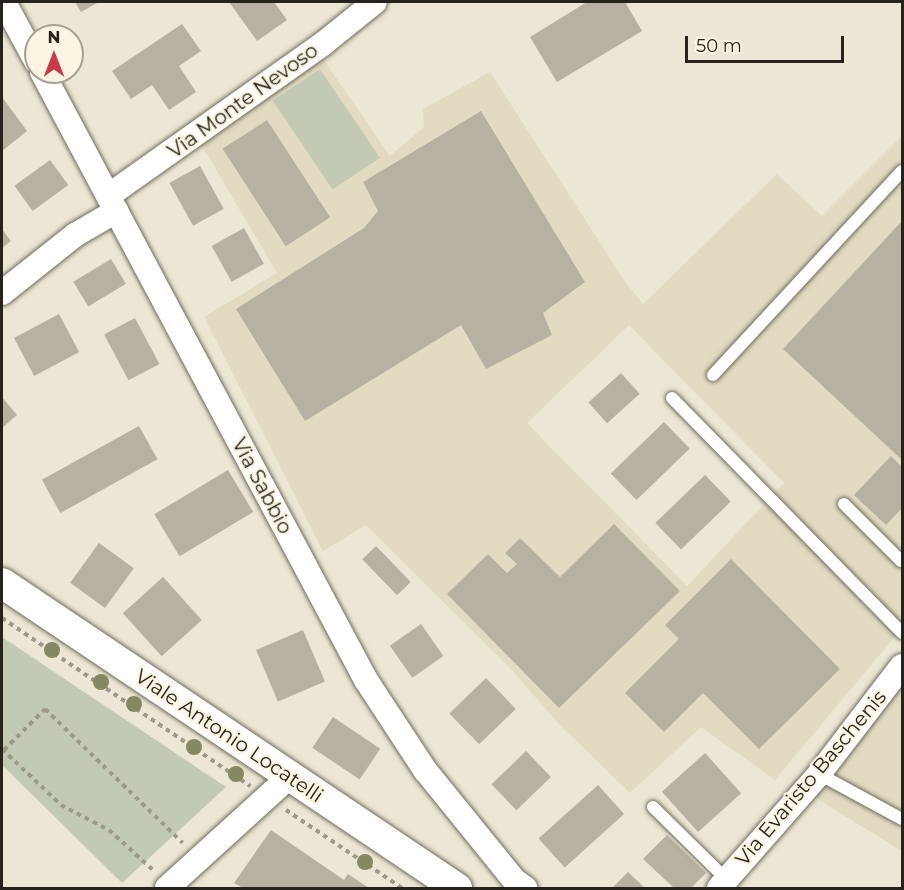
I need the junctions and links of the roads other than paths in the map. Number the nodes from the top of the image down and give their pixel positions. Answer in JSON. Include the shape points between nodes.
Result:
{"nodes":[{"id":1,"x":4,"y":2,"type":"edge"},
{"id":2,"x":375,"y":2,"type":"edge"},
{"id":3,"x":24,"y":39,"type":"edge"},
{"id":4,"x":48,"y":84,"type":"edge"},
{"id":5,"x":903,"y":171,"type":"edge"},
{"id":6,"x":112,"y":204,"type":"junction"},
{"id":7,"x":2,"y":293,"type":"edge"},
{"id":8,"x":713,"y":375,"type":"dead end"},
{"id":9,"x":672,"y":398,"type":"dead end"},
{"id":10,"x":844,"y":504,"type":"dead end"},
{"id":11,"x":902,"y":561,"type":"edge"},
{"id":12,"x":2,"y":583,"type":"edge"},
{"id":13,"x":2,"y":607,"type":"edge"},
{"id":14,"x":903,"y":633,"type":"edge"},
{"id":15,"x":903,"y":666,"type":"edge"},
{"id":16,"x":819,"y":774,"type":"junction"},
{"id":17,"x":278,"y":788,"type":"junction"},
{"id":18,"x":654,"y":807,"type":"dead end"},
{"id":19,"x":903,"y":819,"type":"edge"},
{"id":20,"x":722,"y":884,"type":"edge"},
{"id":21,"x":518,"y":885,"type":"edge"},
{"id":22,"x":169,"y":887,"type":"edge"},
{"id":23,"x":426,"y":888,"type":"edge"},
{"id":24,"x":457,"y":888,"type":"edge"}],
"edges":[{"from":1,"to":3,"type":"street"},
{"from":2,"to":6,"type":"street","name":"Via Monte Nevoso"},
{"from":4,"to":6,"type":"street","name":"Via Sabbio"},
{"from":5,"to":8,"type":"lane"},
{"from":6,"to":7,"type":"street","name":"Via Monte Nevoso"},
{"from":6,"to":21,"type":"street","name":"Via Sabbio","via":[[366,680],[426,770]]},
{"from":9,"to":14,"type":"lane"},
{"from":10,"to":11,"type":"lane"},
{"from":12,"to":17,"type":"street","name":"Viale Antonio Locatelli"},
{"from":13,"to":17,"type":"street","name":"Viale Antonio Locatelli"},
{"from":15,"to":16,"type":"street","name":"Via Evaristo Baschenis"},
{"from":16,"to":19,"type":"lane"},
{"from":16,"to":20,"type":"street","name":"Via Evaristo Baschenis"},
{"from":17,"to":22,"type":"street"},
{"from":17,"to":23,"type":"street","name":"Viale Antonio Locatelli"},
{"from":17,"to":24,"type":"street","name":"Viale Antonio Locatelli"},
{"from":18,"to":20,"type":"lane"}]}
